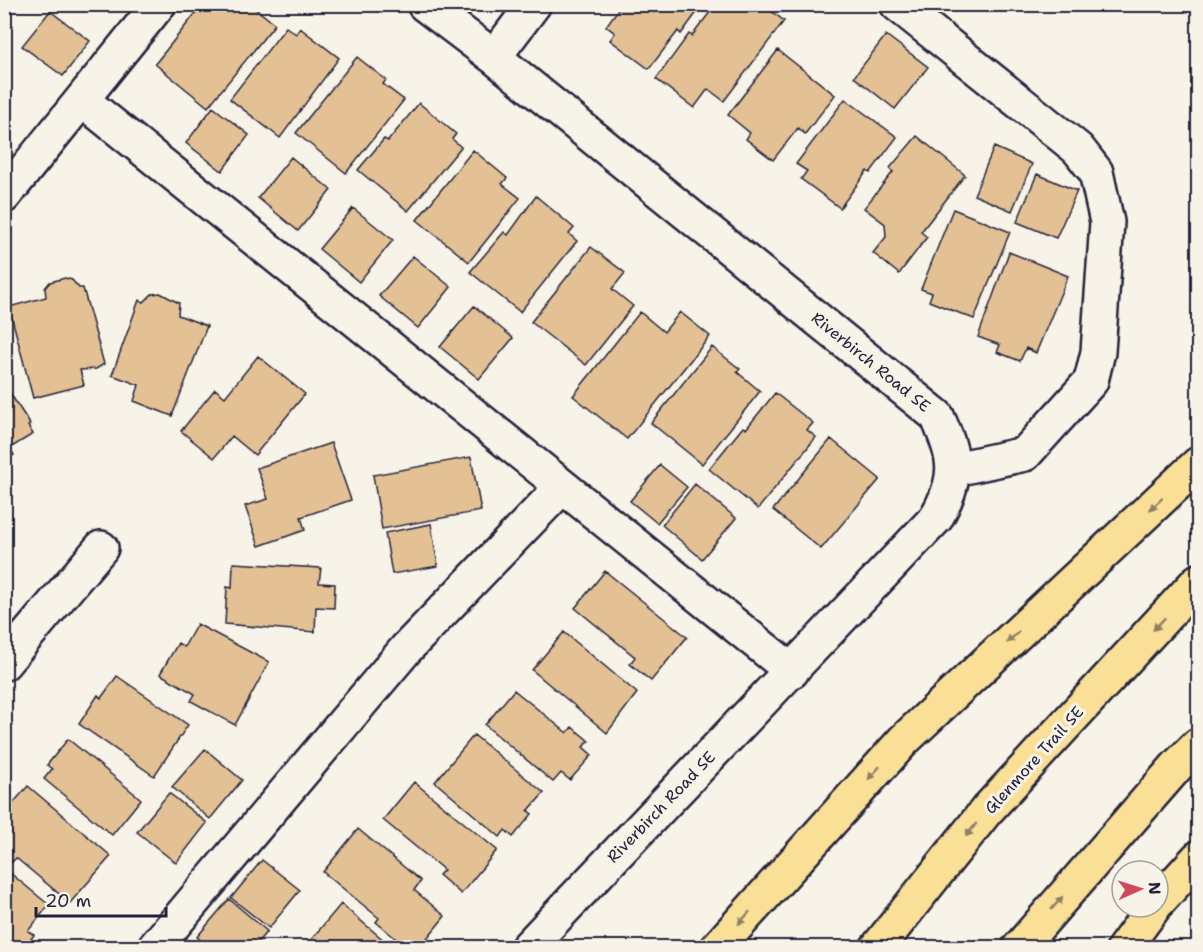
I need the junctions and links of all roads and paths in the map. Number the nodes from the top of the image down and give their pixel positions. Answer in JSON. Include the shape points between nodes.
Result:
{"nodes":[{"id":1,"x":159,"y":4,"type":"edge"},
{"id":2,"x":424,"y":4,"type":"edge"},
{"id":3,"x":534,"y":4,"type":"edge"},
{"id":4,"x":897,"y":4,"type":"edge"},
{"id":5,"x":494,"y":57,"type":"junction"},
{"id":6,"x":82,"y":100,"type":"junction"},
{"id":7,"x":4,"y":196,"type":"edge"},
{"id":8,"x":1198,"y":464,"type":"edge"},
{"id":9,"x":955,"y":470,"type":"junction"},
{"id":10,"x":562,"y":487,"type":"junction"},
{"id":11,"x":101,"y":548,"type":"dead end"},
{"id":12,"x":1198,"y":581,"type":"edge"},
{"id":13,"x":4,"y":663,"type":"edge"},
{"id":14,"x":792,"y":671,"type":"junction"},
{"id":15,"x":1198,"y":745,"type":"edge"},
{"id":16,"x":1198,"y":858,"type":"edge"},
{"id":17,"x":1170,"y":890,"type":"edge"},
{"id":18,"x":1145,"y":919,"type":"edge"},
{"id":19,"x":153,"y":948,"type":"edge"},
{"id":20,"x":527,"y":948,"type":"edge"},
{"id":21,"x":717,"y":948,"type":"edge"},
{"id":22,"x":878,"y":948,"type":"edge"},
{"id":23,"x":1019,"y":948,"type":"edge"},
{"id":24,"x":1124,"y":948,"type":"edge"}],
"edges":[{"from":1,"to":6,"type":"street"},
{"from":2,"to":5,"type":"street","name":"Riverbirch Road SE"},
{"from":3,"to":5,"type":"street"},
{"from":4,"to":9,"type":"street","via":[[1078,149],[1096,172],[1107,222],[1098,352],[1091,381],[1025,454]]},
{"from":5,"to":9,"type":"street","name":"Riverbirch Road SE","via":[[937,416],[950,444]]},
{"from":6,"to":7,"type":"street"},
{"from":6,"to":10,"type":"street"},
{"from":8,"to":21,"type":"highway","one_way":true,"via":[[904,740]]},
{"from":9,"to":14,"type":"street","name":"Riverbirch Road SE","via":[[950,494],[936,518]]},
{"from":10,"to":14,"type":"street"},
{"from":10,"to":19,"type":"street","via":[[406,649]]},
{"from":11,"to":13,"type":"street"},
{"from":12,"to":22,"type":"highway","name":"Glenmore Trail SE","one_way":true,"via":[[986,811]]},
{"from":14,"to":20,"type":"street","name":"Riverbirch Road SE"},
{"from":23,"to":15,"type":"highway","one_way":true},
{"from":16,"to":17,"type":"highway"},
{"from":18,"to":24,"type":"highway"}]}
